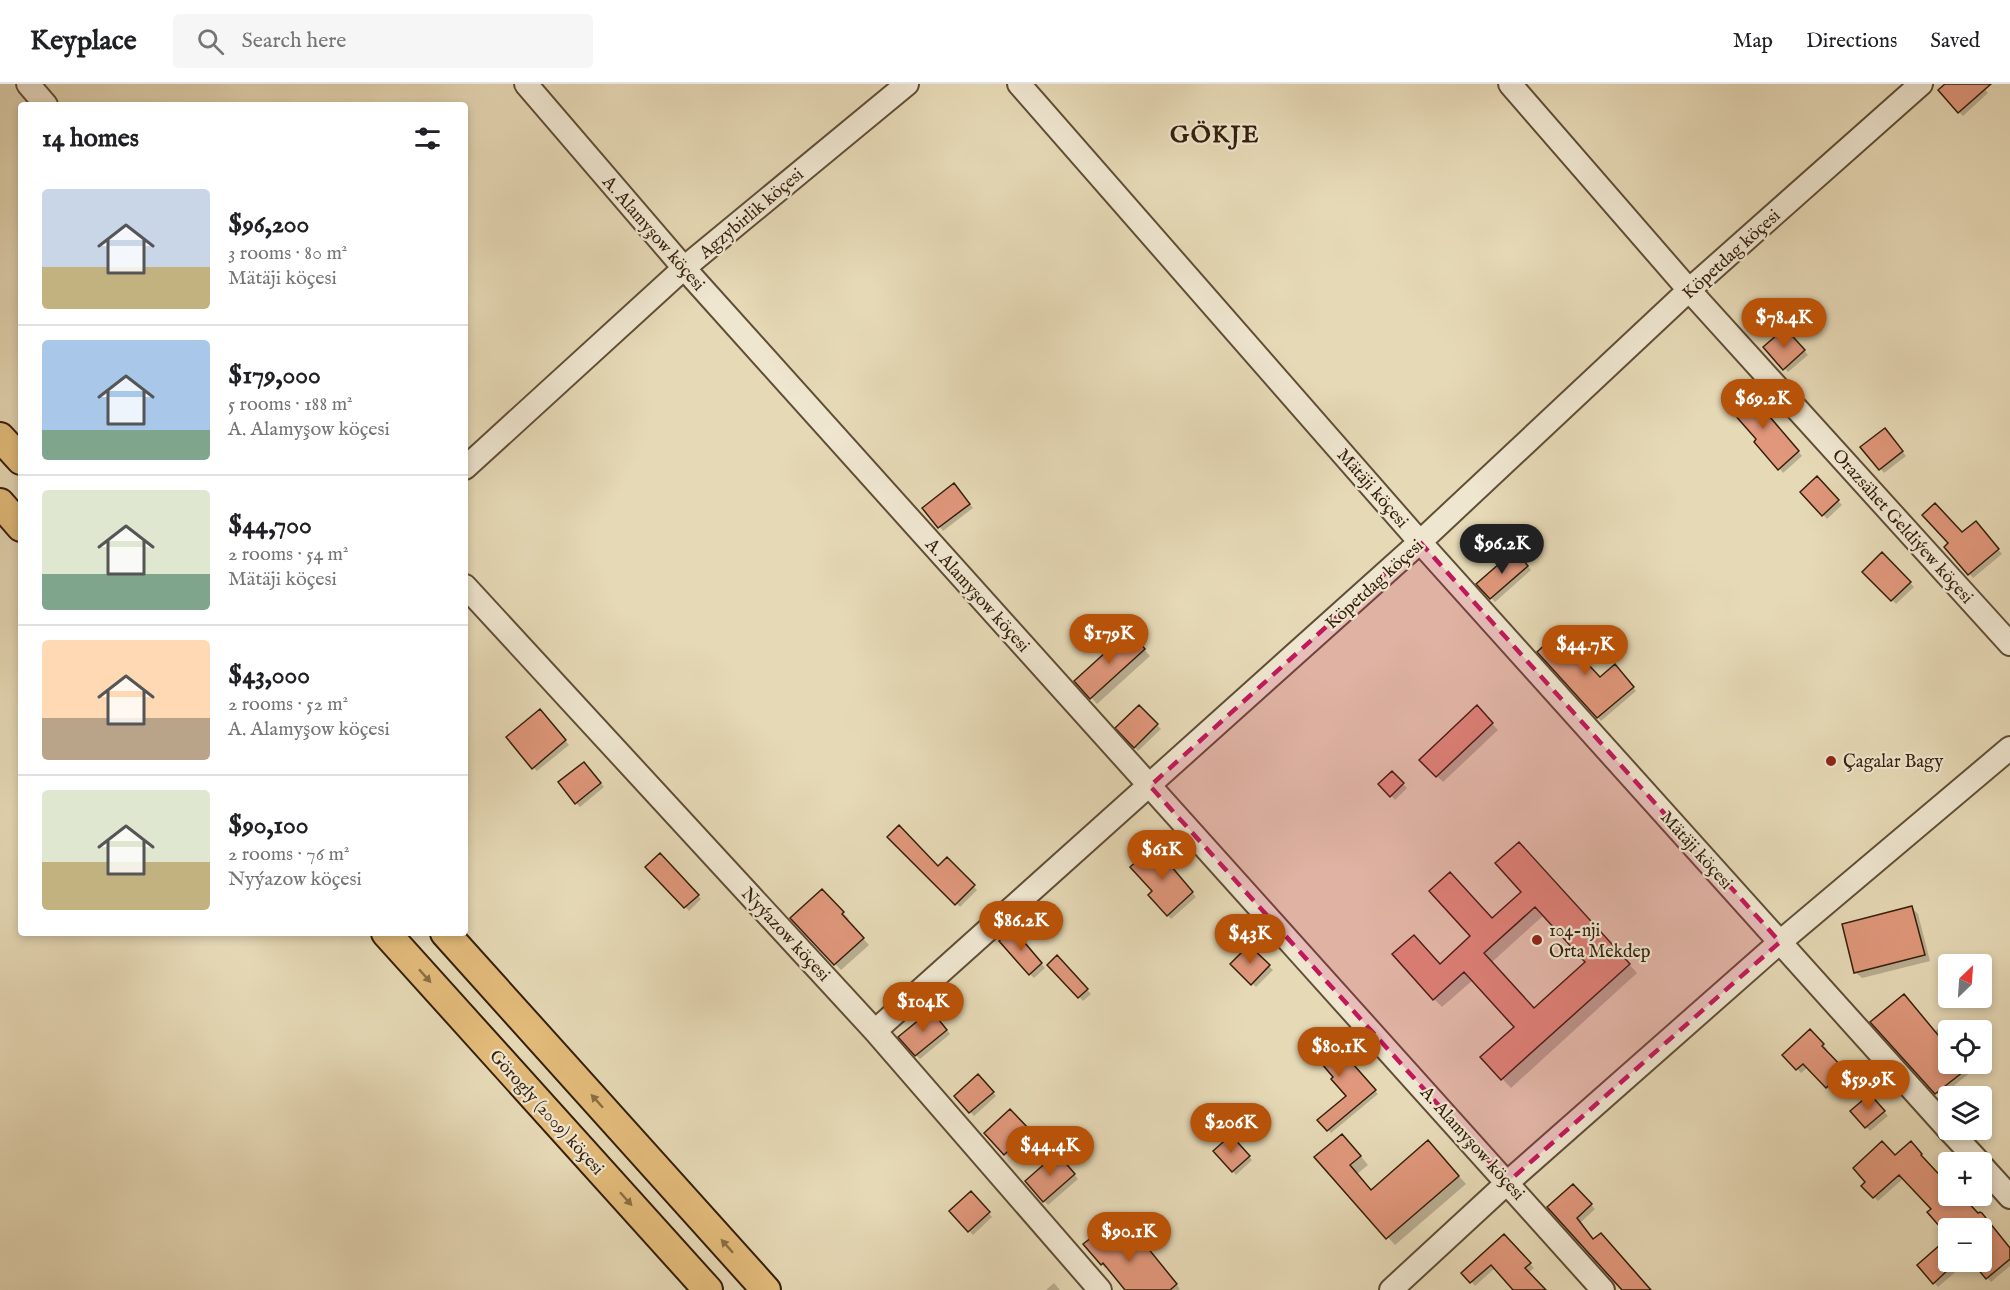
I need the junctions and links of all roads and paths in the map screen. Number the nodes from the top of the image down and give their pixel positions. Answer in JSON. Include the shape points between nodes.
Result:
{"nodes":[{"id":1,"x":28,"y":84,"type":"edge"},
{"id":2,"x":525,"y":84,"type":"edge"},
{"id":3,"x":907,"y":84,"type":"edge"},
{"id":4,"x":1019,"y":84,"type":"edge"},
{"id":5,"x":1510,"y":84,"type":"edge"},
{"id":6,"x":1922,"y":84,"type":"edge"},
{"id":7,"x":43,"y":102,"type":"edge"},
{"id":8,"x":684,"y":268,"type":"junction"},
{"id":9,"x":1689,"y":290,"type":"junction"},
{"id":10,"x":0,"y":437,"type":"edge"},
{"id":11,"x":18,"y":457,"type":"edge"},
{"id":12,"x":468,"y":465,"type":"edge"},
{"id":13,"x":0,"y":504,"type":"edge"},
{"id":14,"x":18,"y":524,"type":"edge"},
{"id":15,"x":1420,"y":542,"type":"junction"},
{"id":16,"x":468,"y":589,"type":"edge"},
{"id":17,"x":2010,"y":644,"type":"edge"},
{"id":18,"x":2010,"y":748,"type":"edge"},
{"id":19,"x":1150,"y":786,"type":"junction"},
{"id":20,"x":389,"y":936,"type":"edge"},
{"id":21,"x":448,"y":936,"type":"edge"},
{"id":22,"x":1780,"y":942,"type":"junction"},
{"id":23,"x":875,"y":1031,"type":"junction"},
{"id":24,"x":1938,"y":1117,"type":"edge"},
{"id":25,"x":1959,"y":1140,"type":"edge"},
{"id":26,"x":1969,"y":1152,"type":"edge"},
{"id":27,"x":1992,"y":1177,"type":"edge"},
{"id":28,"x":1508,"y":1182,"type":"junction"},
{"id":29,"x":2010,"y":1197,"type":"edge"},
{"id":30,"x":708,"y":1290,"type":"edge"},
{"id":31,"x":766,"y":1290,"type":"edge"},
{"id":32,"x":1100,"y":1290,"type":"edge"},
{"id":33,"x":1390,"y":1290,"type":"edge"},
{"id":34,"x":1603,"y":1290,"type":"edge"}],
"edges":[{"from":1,"to":7,"type":"street"},
{"from":2,"to":8,"type":"street","name":"A. Alamyşow köçesi"},
{"from":3,"to":8,"type":"street","name":"Agzybirlik köçesi"},
{"from":4,"to":15,"type":"street","name":"Mätäji köçesi"},
{"from":5,"to":9,"type":"street","name":"Orazsähet Geldiýew köçesi"},
{"from":6,"to":9,"type":"street","name":"Köpetdag köçesi"},
{"from":8,"to":12,"type":"street","name":"Agzybirlik köçesi"},
{"from":8,"to":19,"type":"street","name":"A. Alamyşow köçesi"},
{"from":9,"to":15,"type":"street","name":"Köpetdag köçesi"},
{"from":9,"to":17,"type":"street","name":"Orazsähet Geldiýew köçesi"},
{"from":10,"to":11,"type":"main road"},
{"from":13,"to":14,"type":"main road"},
{"from":15,"to":19,"type":"street","name":"Köpetdag köçesi"},
{"from":15,"to":22,"type":"street","name":"Mätäji köçesi"},
{"from":16,"to":23,"type":"street","name":"Nyýazow köçesi"},
{"from":18,"to":22,"type":"street"},
{"from":19,"to":23,"type":"street","name":"Köpetdag köçesi"},
{"from":19,"to":28,"type":"street","name":"A. Alamyşow köçesi"},
{"from":20,"to":30,"type":"main road","name":"Görogly (2009) köçesi","one_way":true},
{"from":31,"to":21,"type":"main road","one_way":true},
{"from":22,"to":24,"type":"street","name":"Mätäji köçesi"},
{"from":22,"to":28,"type":"street"},
{"from":23,"to":32,"type":"street","name":"Nyýazow köçesi"},
{"from":25,"to":26,"type":"street","name":"Mätäji köçesi"},
{"from":27,"to":29,"type":"street","name":"Mätäji köçesi"},
{"from":28,"to":33,"type":"street"},
{"from":28,"to":34,"type":"street","name":"A. Alamyşow köçesi"}]}
